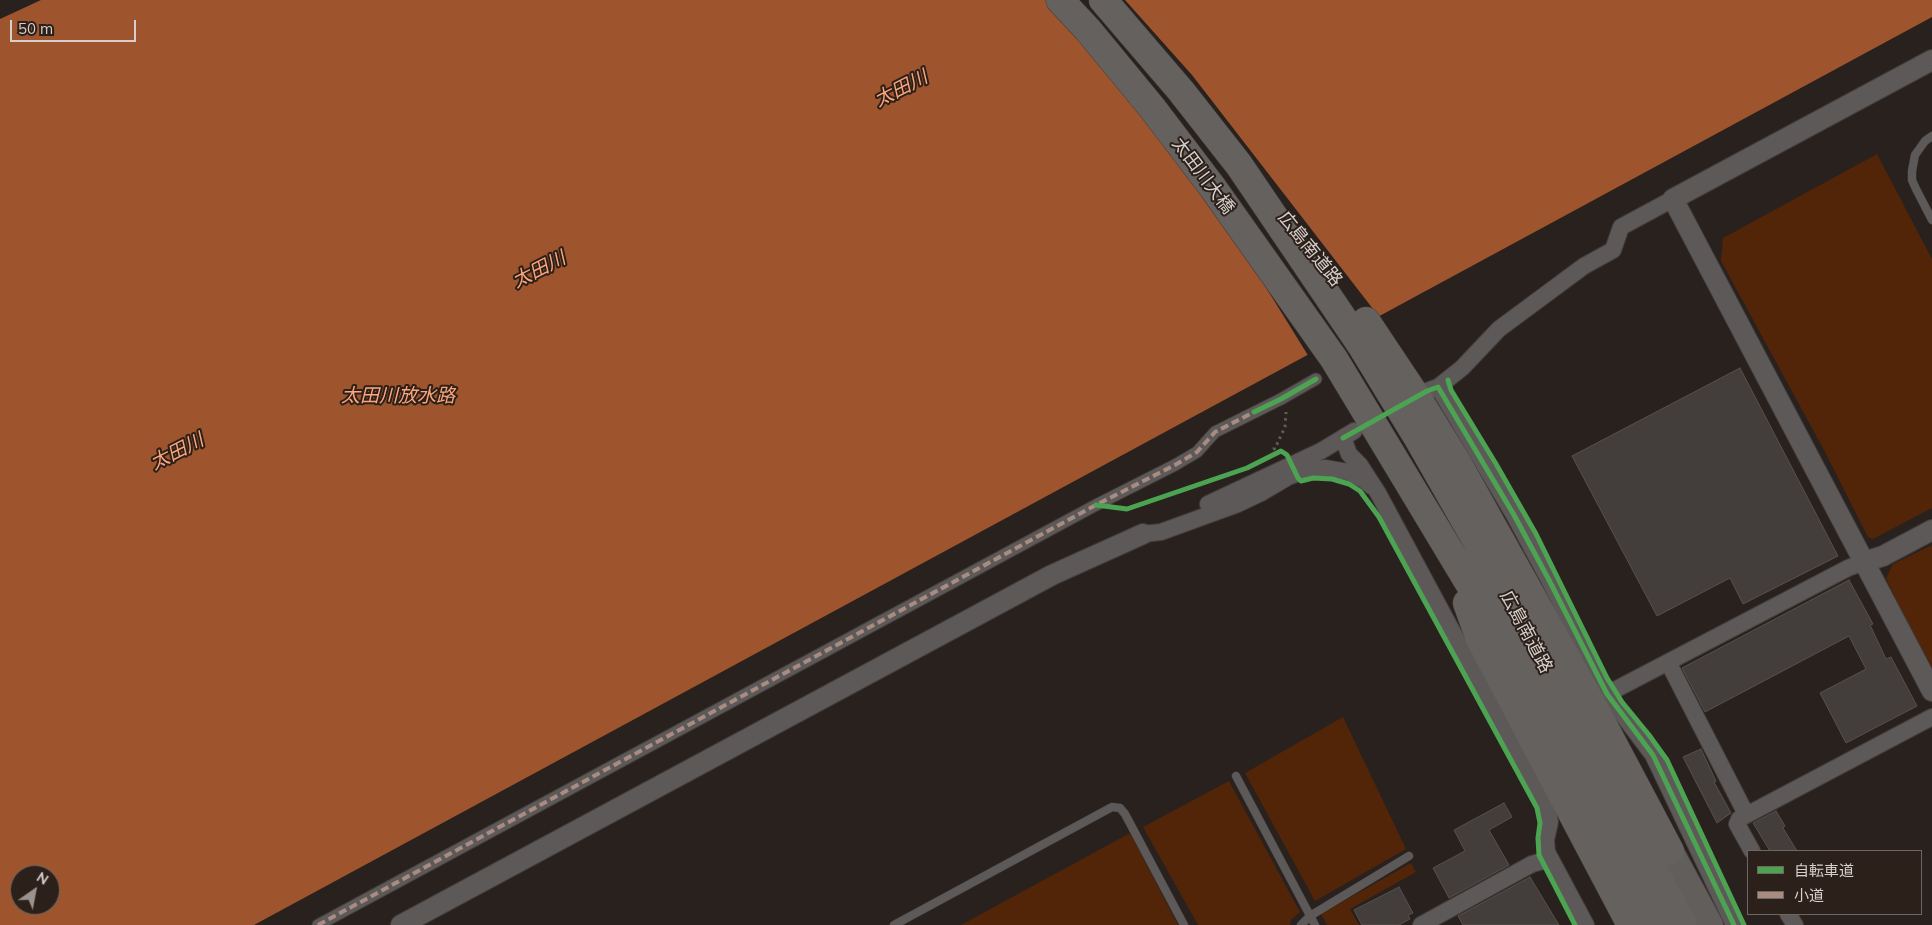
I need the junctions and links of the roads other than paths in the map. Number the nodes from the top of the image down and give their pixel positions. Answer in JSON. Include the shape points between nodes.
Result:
{"nodes":[{"id":1,"x":1060,"y":0,"type":"edge"},
{"id":2,"x":1103,"y":0,"type":"edge"},
{"id":3,"x":1932,"y":60,"type":"edge"},
{"id":4,"x":1932,"y":136,"type":"edge"},
{"id":5,"x":1239,"y":165,"type":"joint"},
{"id":6,"x":1674,"y":199,"type":"junction"},
{"id":7,"x":1932,"y":220,"type":"edge"},
{"id":8,"x":1369,"y":340,"type":"junction"},
{"id":9,"x":1334,"y":360,"type":"joint"},
{"id":10,"x":1316,"y":379,"type":"dead end"},
{"id":11,"x":1378,"y":493,"type":"junction"},
{"id":12,"x":1932,"y":530,"type":"edge"},
{"id":13,"x":1142,"y":534,"type":"junction"},
{"id":14,"x":1447,"y":549,"type":"junction"},
{"id":15,"x":1864,"y":562,"type":"junction"},
{"id":16,"x":1668,"y":662,"type":"junction"},
{"id":17,"x":1932,"y":691,"type":"edge"},
{"id":18,"x":1607,"y":694,"type":"junction"},
{"id":19,"x":1932,"y":717,"type":"edge"},
{"id":20,"x":1236,"y":776,"type":"dead end"},
{"id":21,"x":1746,"y":814,"type":"junction"},
{"id":22,"x":1751,"y":850,"type":"edge"},
{"id":23,"x":1670,"y":851,"type":"junction"},
{"id":24,"x":1409,"y":856,"type":"dead end"},
{"id":25,"x":1550,"y":859,"type":"junction"},
{"id":26,"x":1703,"y":861,"type":"junction"},
{"id":27,"x":1310,"y":916,"type":"junction"},
{"id":28,"x":318,"y":925,"type":"edge"},
{"id":29,"x":401,"y":925,"type":"edge"},
{"id":30,"x":894,"y":925,"type":"edge"},
{"id":31,"x":1184,"y":925,"type":"edge"},
{"id":32,"x":1301,"y":925,"type":"edge"},
{"id":33,"x":1315,"y":925,"type":"edge"},
{"id":34,"x":1421,"y":925,"type":"edge"},
{"id":35,"x":1586,"y":925,"type":"edge"},
{"id":36,"x":1630,"y":925,"type":"edge"},
{"id":37,"x":1656,"y":925,"type":"edge"},
{"id":38,"x":1682,"y":925,"type":"edge"},
{"id":39,"x":1710,"y":925,"type":"edge"},
{"id":40,"x":1734,"y":925,"type":"edge"}],
"edges":[{"from":1,"to":9,"type":"highway","name":"太田川大橋","via":[[1141,95],[1213,188]]},
{"from":2,"to":5,"type":"highway","name":"太田川大橋"},
{"from":3,"to":6,"type":"street"},
{"from":4,"to":7,"type":"lane","via":[[1915,155],[1912,180]]},
{"from":5,"to":8,"type":"highway","name":"広島南道路","via":[[1313,248]]},
{"from":6,"to":15,"type":"street"},
{"from":6,"to":18,"type":"street","via":[[1621,227],[1613,250],[1584,266],[1499,328],[1462,368],[1432,389],[1514,515]]},
{"from":8,"to":23,"type":"highway","via":[[1430,417],[1604,726]]},
{"from":8,"to":38,"type":"highway","name":"広島南道路","via":[[1419,440],[1475,538]]},
{"from":9,"to":14,"type":"highway","name":"広島南道路"},
{"from":10,"to":28,"type":"street","via":[[1215,432],[1197,452],[1175,465]]},
{"from":11,"to":13,"type":"street","via":[[1364,480],[1348,472],[1325,468],[1306,470],[1238,504],[1161,532]]},
{"from":11,"to":13,"type":"street","via":[[1350,454],[1348,435],[1292,465]]},
{"from":11,"to":25,"type":"street","via":[[1545,805],[1550,822],[1546,840]]},
{"from":12,"to":15,"type":"street","via":[[1883,556]]},
{"from":13,"to":29,"type":"street","via":[[1052,575]]},
{"from":14,"to":36,"type":"highway","via":[[1480,639]]},
{"from":14,"to":37,"type":"highway","name":"広島南道路","via":[[1499,633]]},
{"from":15,"to":16,"type":"street"},
{"from":15,"to":17,"type":"street"},
{"from":16,"to":18,"type":"street"},
{"from":16,"to":21,"type":"street"},
{"from":18,"to":26,"type":"street","via":[[1653,755]]},
{"from":19,"to":21,"type":"street"},
{"from":20,"to":27,"type":"lane"},
{"from":21,"to":22,"type":"street","via":[[1737,824]]},
{"from":23,"to":26,"type":"street","via":[[1683,860]]},
{"from":23,"to":39,"type":"highway"},
{"from":24,"to":27,"type":"lane"},
{"from":25,"to":34,"type":"street","via":[[1532,864]]},
{"from":25,"to":35,"type":"street"},
{"from":26,"to":40,"type":"street"},
{"from":27,"to":32,"type":"lane"},
{"from":27,"to":33,"type":"lane"},
{"from":30,"to":31,"type":"lane","via":[[1112,807],[1120,808],[1125,814]]}]}
